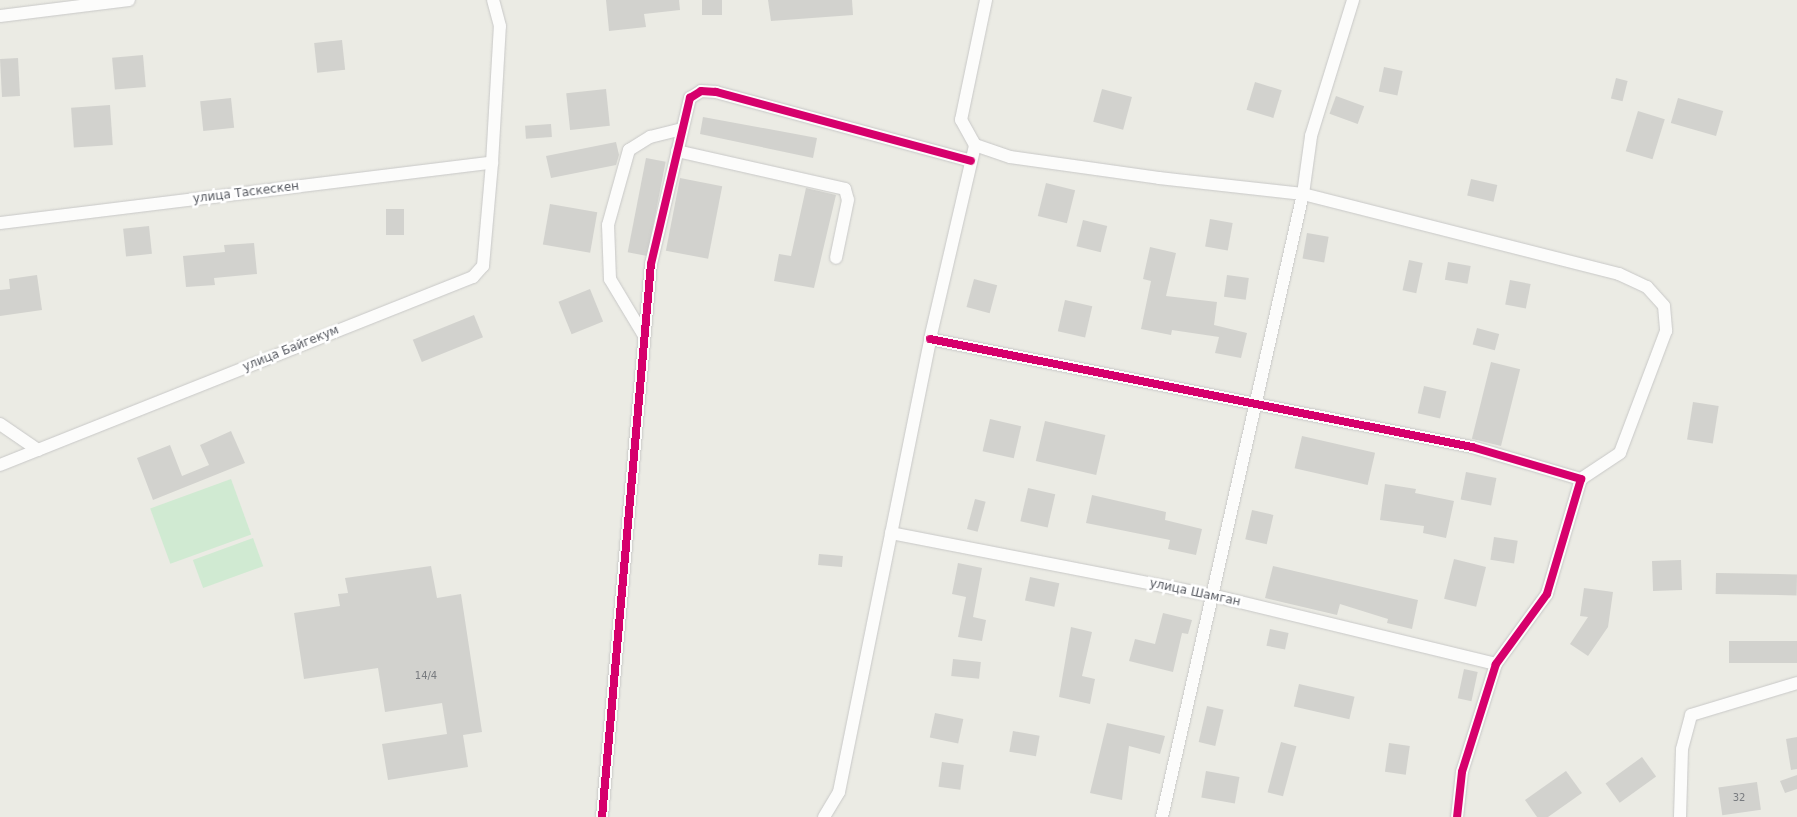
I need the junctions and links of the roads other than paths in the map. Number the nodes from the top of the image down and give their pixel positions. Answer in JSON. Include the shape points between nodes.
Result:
{"nodes":[{"id":1,"x":129,"y":0,"type":"edge"},
{"id":2,"x":493,"y":0,"type":"edge"},
{"id":3,"x":986,"y":0,"type":"edge"},
{"id":4,"x":1353,"y":0,"type":"edge"},
{"id":5,"x":0,"y":16,"type":"edge"},
{"id":6,"x":682,"y":129,"type":"junction"},
{"id":7,"x":975,"y":145,"type":"junction"},
{"id":8,"x":677,"y":151,"type":"junction"},
{"id":9,"x":971,"y":161,"type":"junction"},
{"id":10,"x":492,"y":163,"type":"junction"},
{"id":11,"x":1303,"y":194,"type":"junction"},
{"id":12,"x":0,"y":223,"type":"edge"},
{"id":13,"x":836,"y":258,"type":"dead end"},
{"id":14,"x":643,"y":334,"type":"junction"},
{"id":15,"x":930,"y":339,"type":"junction"},
{"id":16,"x":1255,"y":404,"type":"junction"},
{"id":17,"x":0,"y":424,"type":"edge"},
{"id":18,"x":38,"y":450,"type":"junction"},
{"id":19,"x":0,"y":465,"type":"edge"},
{"id":20,"x":1582,"y":479,"type":"junction"},
{"id":21,"x":891,"y":533,"type":"junction"},
{"id":22,"x":1212,"y":595,"type":"junction"},
{"id":23,"x":1496,"y":664,"type":"junction"},
{"id":24,"x":1797,"y":683,"type":"edge"},
{"id":25,"x":602,"y":817,"type":"edge"},
{"id":26,"x":824,"y":817,"type":"edge"},
{"id":27,"x":1162,"y":817,"type":"edge"},
{"id":28,"x":1457,"y":817,"type":"edge"},
{"id":29,"x":1680,"y":817,"type":"edge"}],
"edges":[{"from":1,"to":5,"type":"street"},
{"from":2,"to":10,"type":"street","name":"улица Байгекум","via":[[500,26]]},
{"from":3,"to":7,"type":"street","via":[[961,120]]},
{"from":4,"to":11,"type":"street","via":[[1311,136]]},
{"from":6,"to":8,"type":"street"},
{"from":6,"to":9,"type":"street","via":[[690,98],[701,91],[716,92]]},
{"from":6,"to":14,"type":"street","via":[[650,137],[629,150],[608,225],[610,279]]},
{"from":7,"to":9,"type":"street"},
{"from":7,"to":11,"type":"street","via":[[1010,157]]},
{"from":8,"to":13,"type":"street","via":[[845,189],[848,200]]},
{"from":8,"to":14,"type":"street","via":[[651,264]]},
{"from":9,"to":15,"type":"street"},
{"from":10,"to":12,"type":"street","name":"улица Таскескен"},
{"from":10,"to":18,"type":"street","name":"улица Байгекум","via":[[483,266],[473,277]]},
{"from":11,"to":16,"type":"street"},
{"from":11,"to":20,"type":"street","via":[[1619,274],[1647,287],[1664,306],[1666,331],[1620,453]]},
{"from":14,"to":25,"type":"street"},
{"from":15,"to":16,"type":"street"},
{"from":15,"to":21,"type":"street"},
{"from":16,"to":20,"type":"street","via":[[1472,447]]},
{"from":16,"to":22,"type":"street"},
{"from":17,"to":18,"type":"street"},
{"from":18,"to":19,"type":"street","name":"улица Байгекум"},
{"from":20,"to":23,"type":"street","via":[[1548,594]]},
{"from":21,"to":22,"type":"street","name":"улица Шамган"},
{"from":21,"to":26,"type":"street","via":[[839,792]]},
{"from":22,"to":23,"type":"street","name":"улица Шамган"},
{"from":22,"to":27,"type":"street"},
{"from":23,"to":28,"type":"street","via":[[1462,772]]},
{"from":24,"to":29,"type":"street","via":[[1691,715],[1682,749]]}]}
